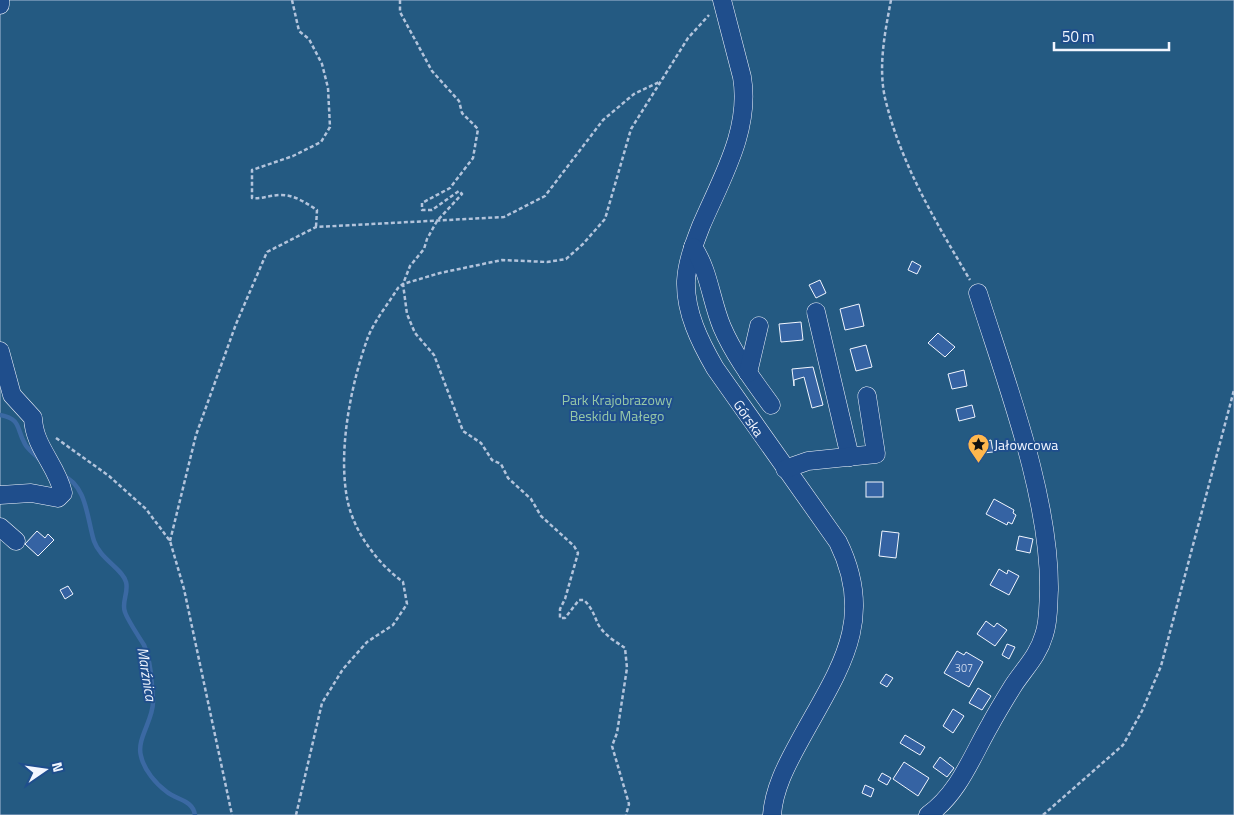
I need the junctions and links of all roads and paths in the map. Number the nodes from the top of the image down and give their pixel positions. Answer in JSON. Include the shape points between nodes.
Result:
{"nodes":[{"id":1,"x":0,"y":0,"type":"edge"},
{"id":2,"x":292,"y":0,"type":"edge"},
{"id":3,"x":400,"y":0,"type":"edge"},
{"id":4,"x":890,"y":0,"type":"edge"},
{"id":5,"x":723,"y":3,"type":"edge"},
{"id":6,"x":0,"y":5,"type":"edge"},
{"id":7,"x":661,"y":82,"type":"junction"},
{"id":8,"x":437,"y":221,"type":"junction"},
{"id":9,"x":316,"y":227,"type":"junction"},
{"id":10,"x":693,"y":248,"type":"junction"},
{"id":11,"x":960,"y":263,"type":"dead end"},
{"id":12,"x":403,"y":284,"type":"junction"},
{"id":13,"x":978,"y":293,"type":"dead end"},
{"id":14,"x":816,"y":312,"type":"dead end"},
{"id":15,"x":759,"y":326,"type":"dead end"},
{"id":16,"x":0,"y":351,"type":"edge"},
{"id":17,"x":748,"y":373,"type":"junction"},
{"id":18,"x":1234,"y":390,"type":"edge"},
{"id":19,"x":867,"y":396,"type":"dead end"},
{"id":20,"x":771,"y":405,"type":"dead end"},
{"id":21,"x":54,"y":437,"type":"dead end"},
{"id":22,"x":850,"y":457,"type":"junction"},
{"id":23,"x":785,"y":469,"type":"junction"},
{"id":24,"x":0,"y":495,"type":"edge"},
{"id":25,"x":0,"y":527,"type":"edge"},
{"id":26,"x":16,"y":541,"type":"dead end"},
{"id":27,"x":170,"y":542,"type":"junction"},
{"id":28,"x":232,"y":815,"type":"edge"},
{"id":29,"x":296,"y":815,"type":"edge"},
{"id":30,"x":626,"y":815,"type":"edge"},
{"id":31,"x":772,"y":815,"type":"edge"},
{"id":32,"x":928,"y":815,"type":"edge"},
{"id":33,"x":1043,"y":815,"type":"edge"}],
"edges":[{"from":1,"to":6,"type":"street"},
{"from":2,"to":9,"type":"path","via":[[299,31],[309,39],[322,64],[328,88],[330,127],[322,142],[252,170],[252,198],[280,195],[300,199],[318,210]]},
{"from":3,"to":8,"type":"path","via":[[400,12],[432,70],[459,101],[462,114],[478,129],[473,158],[450,188],[422,203],[422,210],[432,210],[459,191],[462,194]]},
{"from":4,"to":11,"type":"path","via":[[883,45],[885,97],[907,165]]},
{"from":5,"to":7,"type":"path","via":[[688,38]]},
{"from":5,"to":10,"type":"street","name":"Górska","via":[[742,78],[745,106],[734,148]]},
{"from":7,"to":8,"type":"path","via":[[634,94],[603,120],[545,196],[504,217]]},
{"from":7,"to":12,"type":"path","via":[[631,129],[605,219],[566,258],[547,262],[502,260]]},
{"from":8,"to":9,"type":"path"},
{"from":8,"to":12,"type":"path"},
{"from":9,"to":27,"type":"path","via":[[267,252],[236,324],[196,434]]},
{"from":10,"to":17,"type":"street","via":[[701,261],[722,328]]},
{"from":10,"to":23,"type":"street","name":"Górska","via":[[686,292],[699,338],[719,374]]},
{"from":12,"to":29,"type":"path","via":[[369,336],[348,406],[345,463],[347,499],[364,541],[388,571],[403,582],[407,604],[393,625],[367,642],[343,669],[322,703]]},
{"from":12,"to":30,"type":"path","via":[[407,314],[415,333],[434,355],[463,431],[481,443],[492,460],[502,464],[508,478],[578,553],[560,618],[565,618],[579,600],[584,600],[593,610],[599,626],[625,648],[627,668],[618,733],[612,746],[629,804]]},
{"from":13,"to":32,"type":"street","via":[[1036,488],[1049,569],[1048,611],[1045,635],[1036,657],[1014,684],[965,772],[947,797]]},
{"from":14,"to":22,"type":"street"},
{"from":15,"to":17,"type":"street"},
{"from":16,"to":24,"type":"street","via":[[12,395],[33,418],[39,445],[52,463],[63,493],[58,498],[31,493]]},
{"from":17,"to":20,"type":"street"},
{"from":18,"to":33,"type":"path","via":[[1161,666],[1142,711],[1123,745]]},
{"from":19,"to":22,"type":"street","via":[[876,454]]},
{"from":21,"to":27,"type":"path","via":[[109,476],[146,509]]},
{"from":22,"to":23,"type":"street","via":[[796,463]]},
{"from":23,"to":31,"type":"street","name":"Górska","via":[[841,549],[854,584],[856,610],[843,657],[786,766]]},
{"from":25,"to":26,"type":"street"},
{"from":27,"to":28,"type":"path","via":[[184,589]]}]}
